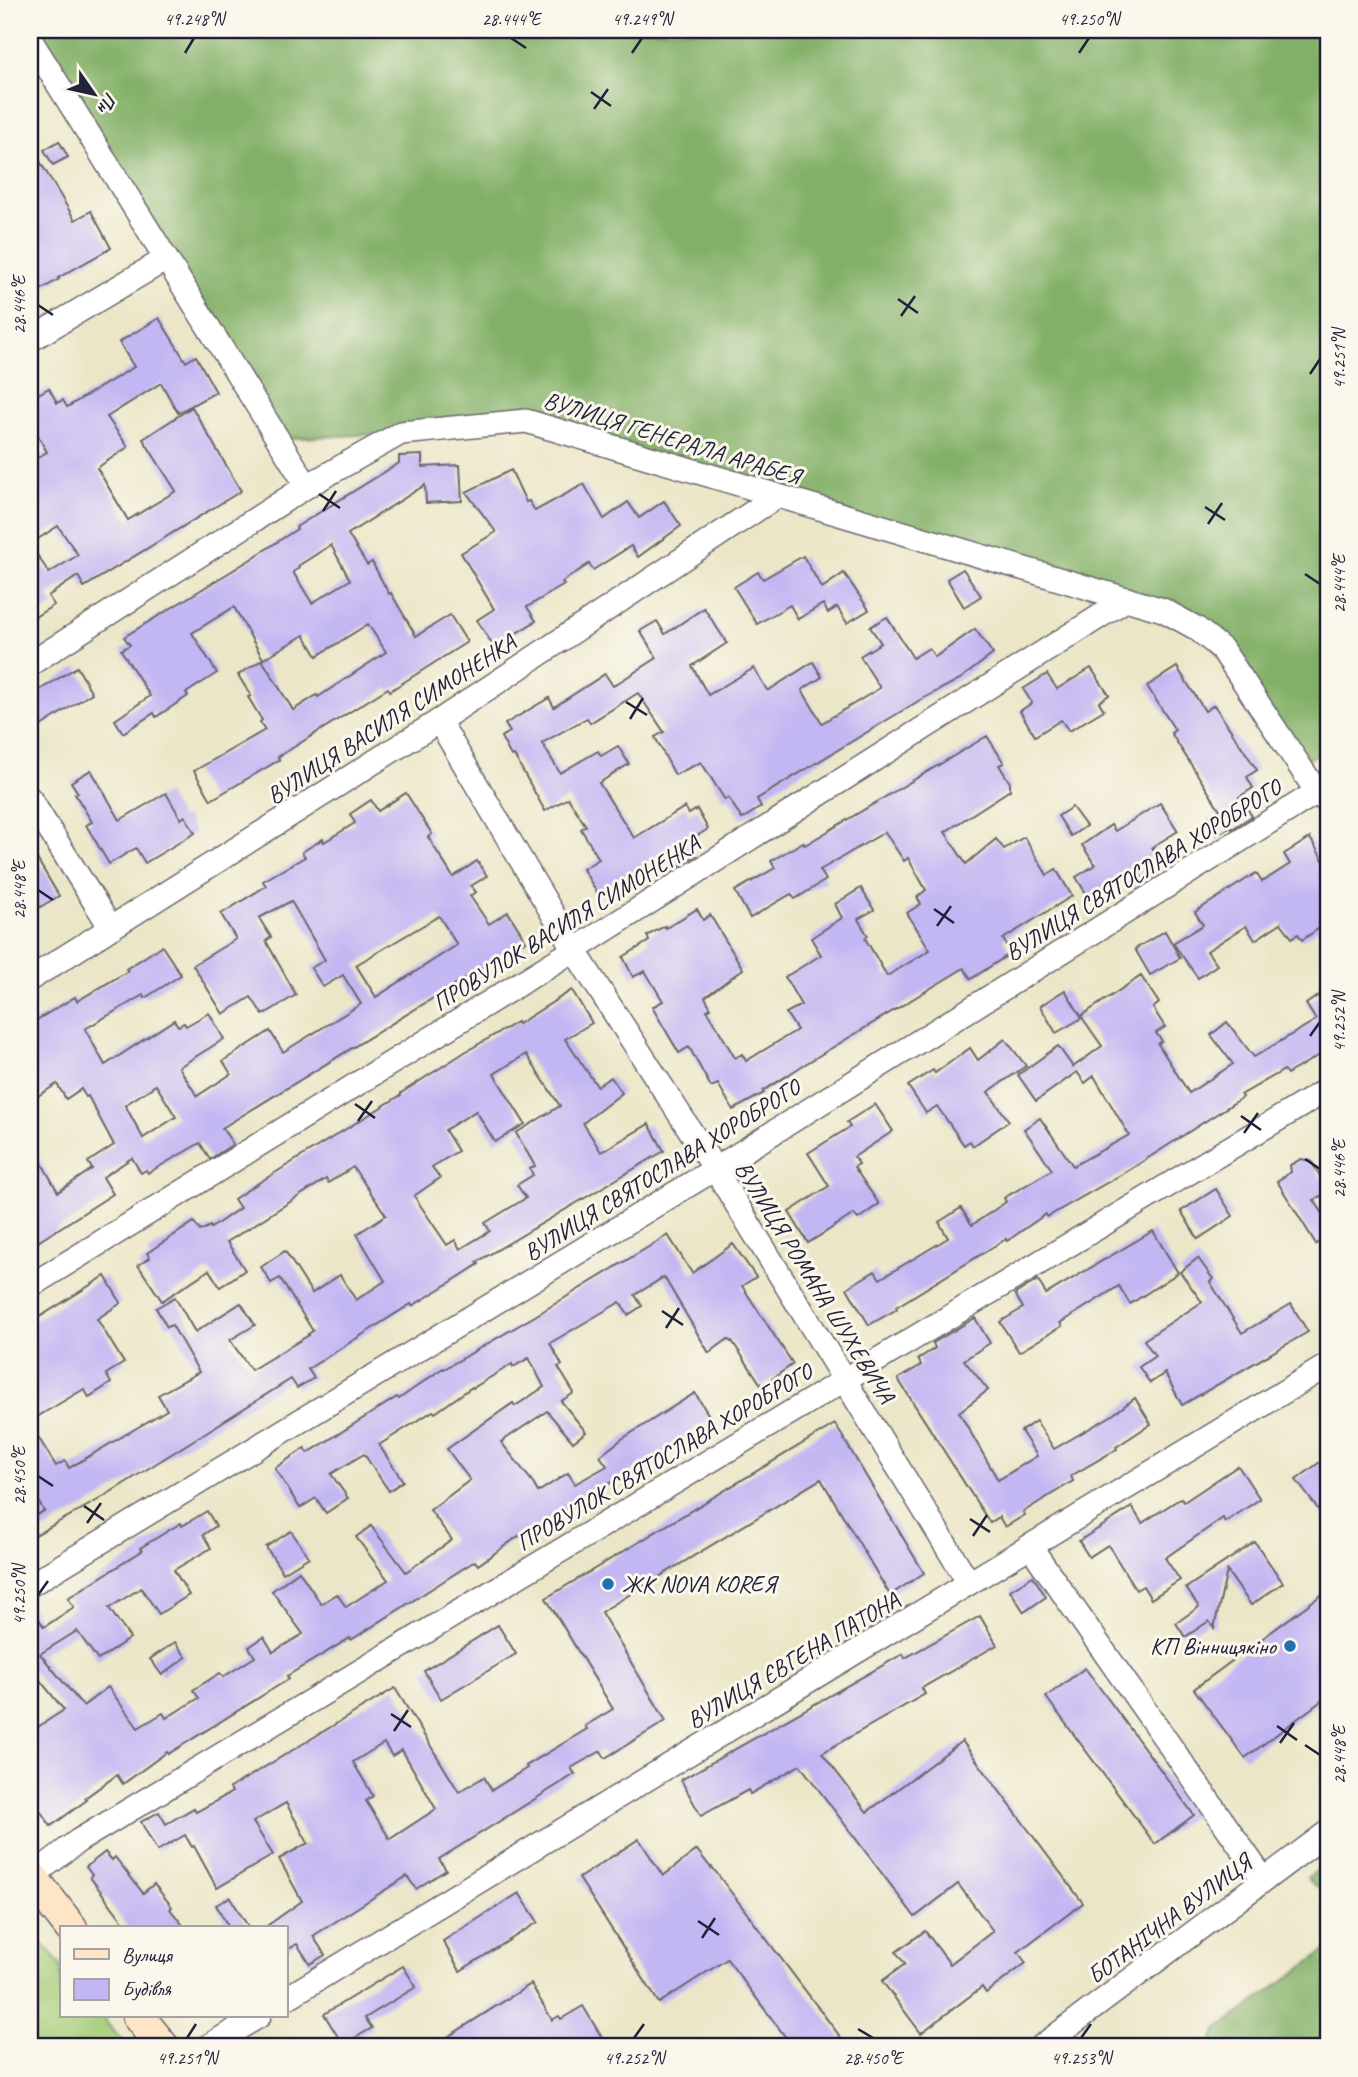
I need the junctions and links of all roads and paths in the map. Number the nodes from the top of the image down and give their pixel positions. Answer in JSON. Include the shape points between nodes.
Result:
{"nodes":[{"id":1,"x":30,"y":40,"type":"edge"},
{"id":2,"x":166,"y":259,"type":"junction"},
{"id":3,"x":30,"y":341,"type":"edge"},
{"id":4,"x":307,"y":486,"type":"junction"},
{"id":5,"x":776,"y":496,"type":"junction"},
{"id":6,"x":1127,"y":599,"type":"junction"},
{"id":7,"x":30,"y":664,"type":"edge"},
{"id":8,"x":439,"y":722,"type":"junction"},
{"id":9,"x":1322,"y":798,"type":"edge"},
{"id":10,"x":30,"y":799,"type":"edge"},
{"id":11,"x":111,"y":928,"type":"junction"},
{"id":12,"x":574,"y":950,"type":"junction"},
{"id":13,"x":30,"y":979,"type":"edge"},
{"id":14,"x":1328,"y":1089,"type":"edge"},
{"id":15,"x":715,"y":1169,"type":"junction"},
{"id":16,"x":30,"y":1286,"type":"edge"},
{"id":17,"x":1328,"y":1365,"type":"edge"},
{"id":18,"x":844,"y":1379,"type":"junction"},
{"id":19,"x":1030,"y":1546,"type":"junction"},
{"id":20,"x":969,"y":1583,"type":"junction"},
{"id":21,"x":30,"y":1585,"type":"edge"},
{"id":22,"x":1328,"y":1832,"type":"edge"},
{"id":23,"x":31,"y":1876,"type":"edge"},
{"id":24,"x":1264,"y":1880,"type":"junction"},
{"id":25,"x":69,"y":1926,"type":"edge"},
{"id":26,"x":287,"y":1999,"type":"edge"},
{"id":27,"x":140,"y":2018,"type":"edge"},
{"id":28,"x":255,"y":2018,"type":"edge"},
{"id":29,"x":163,"y":2047,"type":"edge"},
{"id":30,"x":206,"y":2047,"type":"edge"},
{"id":31,"x":1041,"y":2047,"type":"edge"}],
"edges":[{"from":1,"to":2,"type":"street"},
{"from":2,"to":3,"type":"street"},
{"from":2,"to":4,"type":"street"},
{"from":4,"to":5,"type":"street","name":"ВУЛИЦЯ ГЕНЕРАЛА АРАБЕЯ","via":[[401,433],[526,421]]},
{"from":4,"to":7,"type":"street","name":"ВУЛИЦЯ ГЕНЕРАЛА АРАБЕЯ"},
{"from":5,"to":6,"type":"street","name":"ВУЛИЦЯ ГЕНЕРАЛА АРАБЕЯ"},
{"from":5,"to":8,"type":"street","name":"ВУЛИЦЯ ВАСИЛЯ СИМОНЕНКА"},
{"from":6,"to":9,"type":"street","name":"ВУЛИЦЯ ГЕНЕРАЛА АРАБЕЯ","via":[[1163,610],[1222,649]]},
{"from":6,"to":12,"type":"street","name":"ПРОВУЛОК ВАСИЛЯ СИМОНЕНКА"},
{"from":8,"to":11,"type":"street","name":"ВУЛИЦЯ ВАСИЛЯ СИМОНЕНКА"},
{"from":8,"to":12,"type":"street","name":"ВУЛИЦЯ РОМАНА ШУХЕВИЧА"},
{"from":9,"to":15,"type":"street","name":"ВУЛИЦЯ СВЯТОСЛАВА ХОРОБРОГО"},
{"from":10,"to":11,"type":"street"},
{"from":11,"to":13,"type":"street","name":"ВУЛИЦЯ ВАСИЛЯ СИМОНЕНКА"},
{"from":12,"to":15,"type":"street","name":"ВУЛИЦЯ РОМАНА ШУХЕВИЧА"},
{"from":12,"to":16,"type":"street","name":"ПРОВУЛОК ВАСИЛЯ СИМОНЕНКА"},
{"from":14,"to":18,"type":"street","name":"ПРОВУЛОК СВЯТОСЛАВА ХОРОБРОГО"},
{"from":15,"to":18,"type":"street","name":"ВУЛИЦЯ РОМАНА ШУХЕВИЧА"},
{"from":15,"to":21,"type":"street","name":"ВУЛИЦЯ СВЯТОСЛАВА ХОРОБРОГО"},
{"from":17,"to":19,"type":"street","name":"ВУЛИЦЯ ЄВГЕНА ПАТОНА"},
{"from":18,"to":20,"type":"street","name":"ВУЛИЦЯ РОМАНА ШУХЕВИЧА"},
{"from":18,"to":23,"type":"street","name":"ПРОВУЛОК СВЯТОСЛАВА ХОРОБРОГО","via":[[78,1841]]},
{"from":19,"to":20,"type":"street","name":"ВУЛИЦЯ ЄВГЕНА ПАТОНА"},
{"from":19,"to":24,"type":"street"},
{"from":20,"to":26,"type":"street","name":"ВУЛИЦЯ ЄВГЕНА ПАТОНА"},
{"from":22,"to":24,"type":"street","name":"БОТАНІЧНА ВУЛИЦЯ"},
{"from":23,"to":25,"type":"street"},
{"from":24,"to":31,"type":"street","name":"БОТАНІЧНА ВУЛИЦЯ"},
{"from":27,"to":29,"type":"street"},
{"from":28,"to":30,"type":"street"}]}
